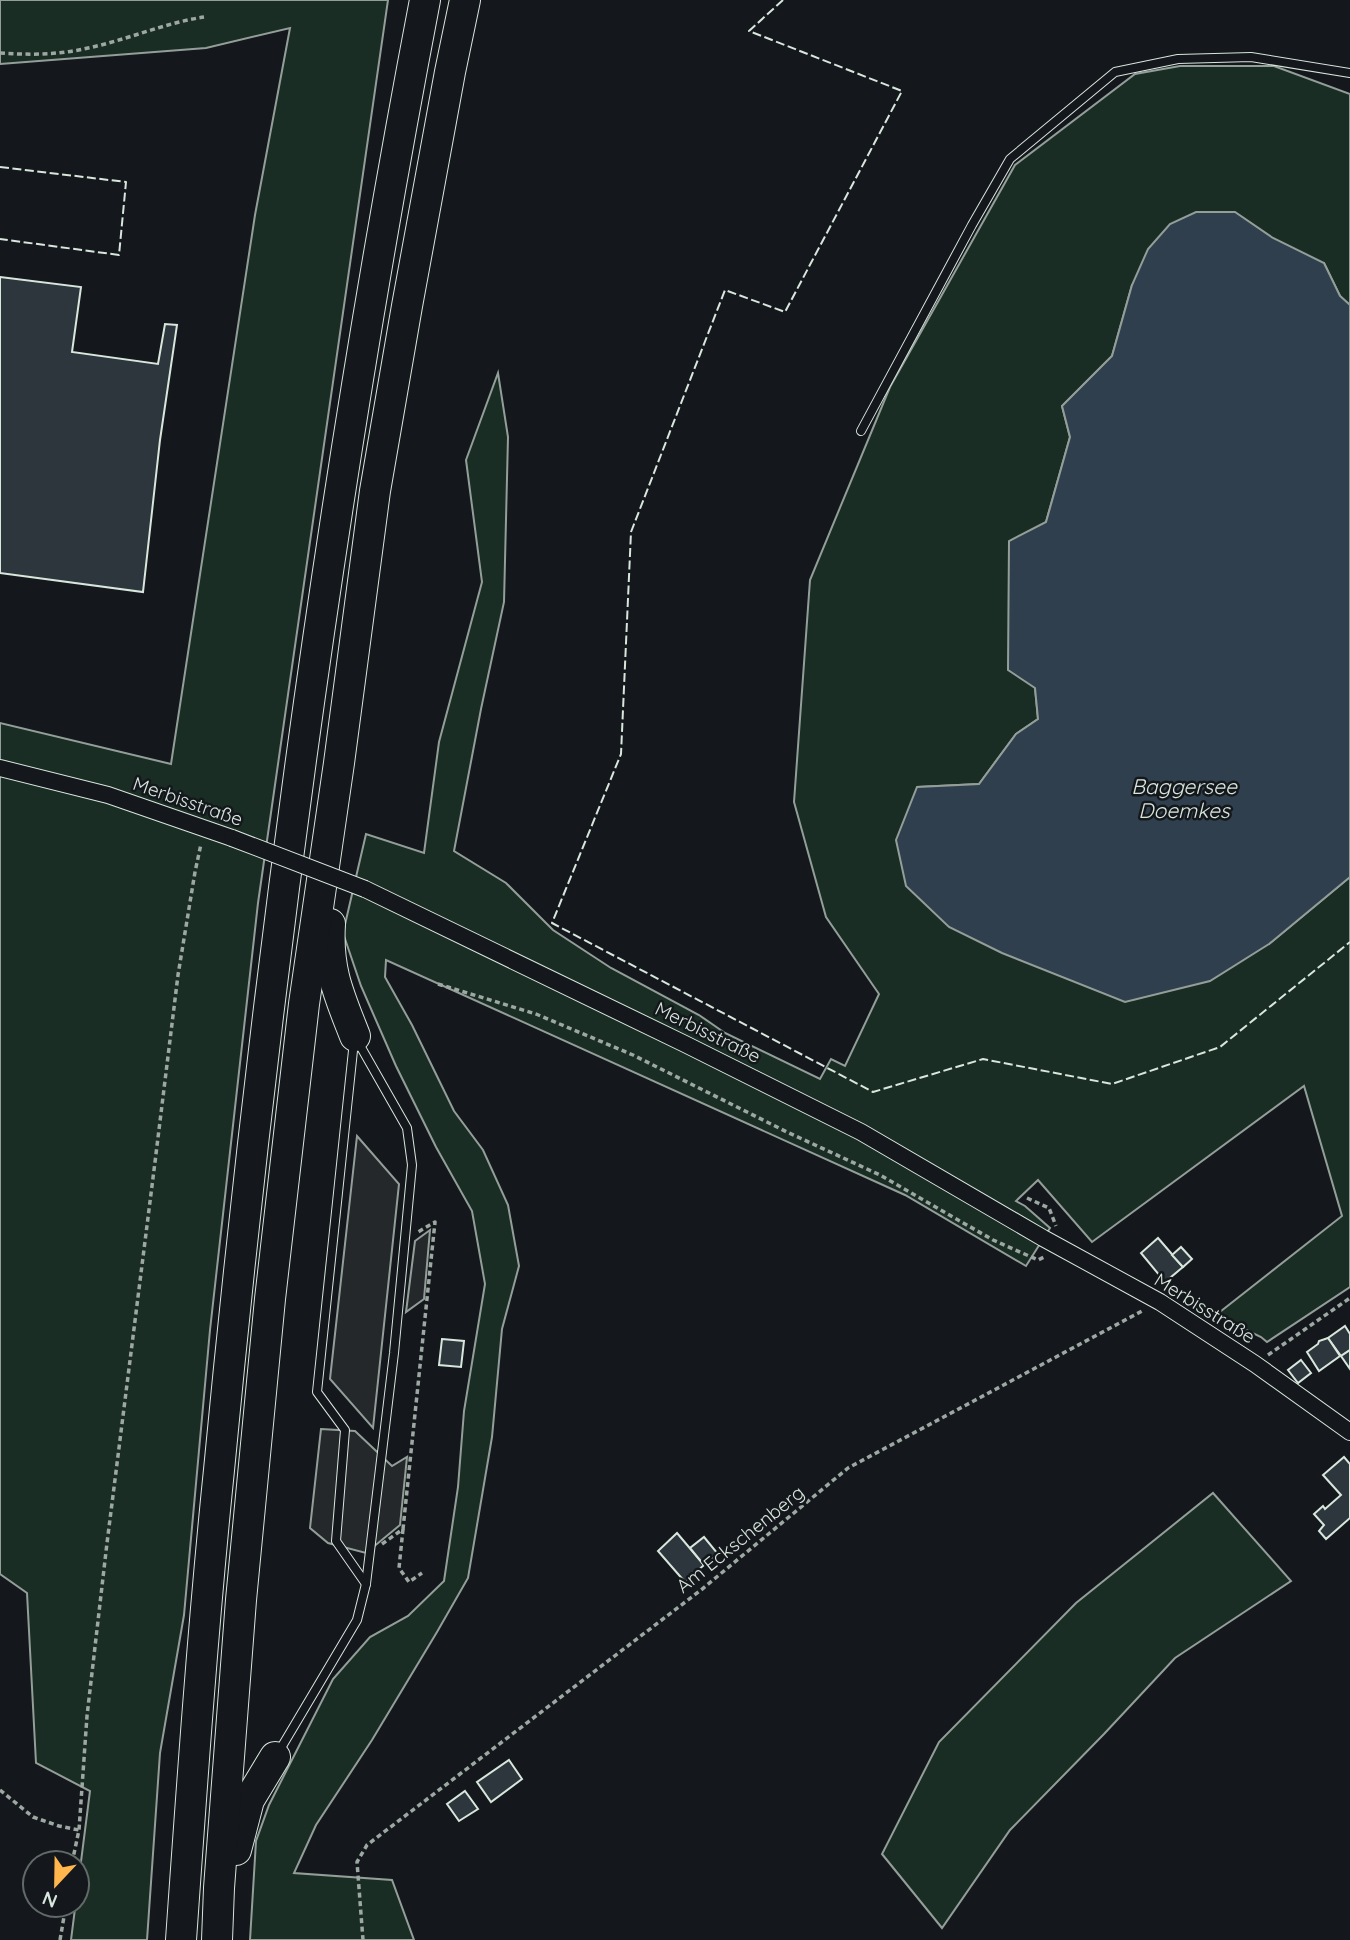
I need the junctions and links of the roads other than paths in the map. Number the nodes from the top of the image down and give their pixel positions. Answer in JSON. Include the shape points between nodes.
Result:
{"nodes":[{"id":1,"x":425,"y":0,"type":"edge"},
{"id":2,"x":465,"y":0,"type":"edge"},
{"id":3,"x":1350,"y":73,"type":"edge"},
{"id":4,"x":861,"y":431,"type":"dead end"},
{"id":5,"x":339,"y":763,"type":"junction"},
{"id":6,"x":0,"y":768,"type":"edge"},
{"id":7,"x":355,"y":1037,"type":"junction"},
{"id":8,"x":1350,"y":1432,"type":"edge"},
{"id":9,"x":366,"y":1584,"type":"junction"},
{"id":10,"x":275,"y":1757,"type":"joint"},
{"id":11,"x":218,"y":1934,"type":"edge"},
{"id":12,"x":181,"y":1940,"type":"edge"}],
"edges":[{"from":1,"to":12,"type":"highway","via":[[332,548],[273,971],[218,1474]]},
{"from":2,"to":5,"type":"highway","via":[[375,491]]},
{"from":3,"to":4,"type":"lane","via":[[1251,57],[1178,59],[1115,72],[1010,159]]},
{"from":5,"to":7,"type":"highway","via":[[328,949],[334,983]]},
{"from":5,"to":11,"type":"highway","via":[[304,1004],[270,1298],[241,1600]]},
{"from":6,"to":8,"type":"street","name":"Merbisstraße","bridge":true,"via":[[107,795],[365,889],[685,1044],[861,1132],[1160,1302]]},
{"from":7,"to":9,"type":"lane","via":[[407,1128],[412,1165]]},
{"from":7,"to":9,"type":"lane","via":[[317,1392],[345,1430],[336,1541]]},
{"from":9,"to":10,"type":"lane","via":[[357,1620]]},
{"from":10,"to":11,"type":"highway","via":[[249,1800]]}]}
